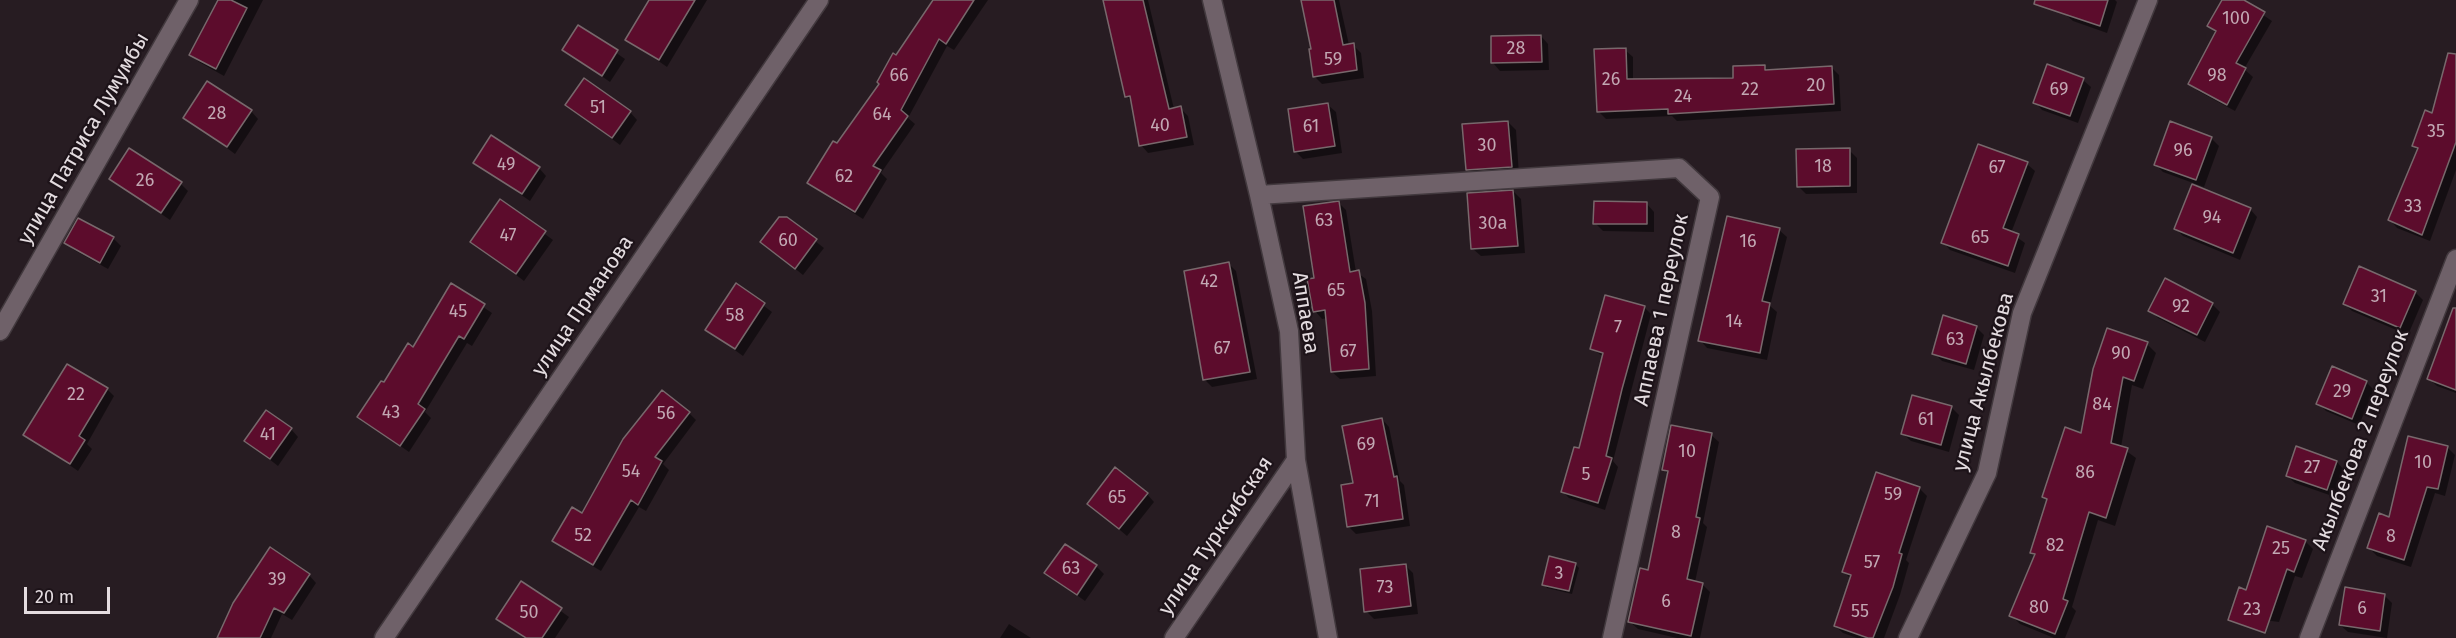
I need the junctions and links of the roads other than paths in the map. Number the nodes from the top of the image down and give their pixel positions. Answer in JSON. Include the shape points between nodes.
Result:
{"nodes":[{"id":1,"x":189,"y":0,"type":"edge"},
{"id":2,"x":819,"y":0,"type":"edge"},
{"id":3,"x":1212,"y":0,"type":"edge"},
{"id":4,"x":2148,"y":0,"type":"edge"},
{"id":5,"x":1259,"y":195,"type":"junction"},
{"id":6,"x":2456,"y":259,"type":"edge"},
{"id":7,"x":0,"y":332,"type":"edge"},
{"id":8,"x":1296,"y":460,"type":"junction"},
{"id":9,"x":384,"y":638,"type":"edge"},
{"id":10,"x":1174,"y":638,"type":"edge"},
{"id":11,"x":1328,"y":638,"type":"edge"},
{"id":12,"x":1612,"y":638,"type":"edge"},
{"id":13,"x":1908,"y":638,"type":"edge"},
{"id":14,"x":2309,"y":638,"type":"edge"}],
"edges":[{"from":1,"to":7,"type":"street","name":"улица Патриса Лумумбы"},
{"from":2,"to":9,"type":"street","name":"улица Прманова"},
{"from":3,"to":5,"type":"street","name":"Аппаева"},
{"from":4,"to":13,"type":"street","name":"улица Акылбекова","via":[[2022,313],[1987,473]]},
{"from":5,"to":8,"type":"street","name":"Аппаева","via":[[1289,331]]},
{"from":5,"to":12,"type":"street","name":"Аппаева 1 переулок","via":[[1679,168],[1710,197]]},
{"from":6,"to":14,"type":"street","name":"Акылбекова 2 переулок"},
{"from":8,"to":10,"type":"street","name":"улица Турксибская"},
{"from":8,"to":11,"type":"street","name":"Аппаева"}]}
